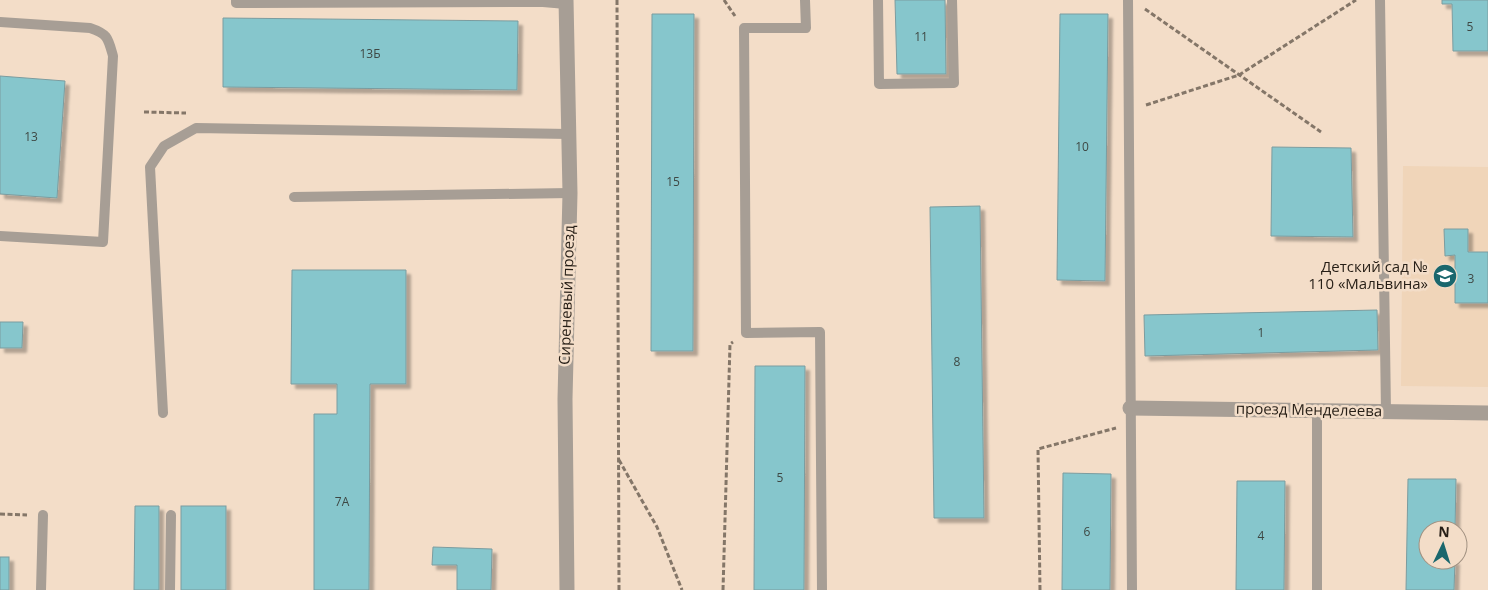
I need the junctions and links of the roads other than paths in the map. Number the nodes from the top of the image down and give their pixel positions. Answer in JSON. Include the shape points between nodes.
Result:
{"nodes":[{"id":1,"x":236,"y":0,"type":"edge"},
{"id":2,"x":806,"y":0,"type":"edge"},
{"id":3,"x":878,"y":0,"type":"edge"},
{"id":4,"x":952,"y":0,"type":"edge"},
{"id":5,"x":1128,"y":0,"type":"edge"},
{"id":6,"x":1380,"y":0,"type":"edge"},
{"id":7,"x":566,"y":2,"type":"edge"},
{"id":8,"x":0,"y":22,"type":"edge"},
{"id":9,"x":569,"y":134,"type":"junction"},
{"id":10,"x":570,"y":193,"type":"junction"},
{"id":11,"x":294,"y":197,"type":"dead end"},
{"id":12,"x":0,"y":236,"type":"edge"},
{"id":13,"x":1130,"y":408,"type":"junction"},
{"id":14,"x":1317,"y":410,"type":"junction"},
{"id":15,"x":1386,"y":411,"type":"junction"},
{"id":16,"x":163,"y":413,"type":"dead end"},
{"id":17,"x":1488,"y":413,"type":"edge"},
{"id":18,"x":43,"y":515,"type":"road end"},
{"id":19,"x":171,"y":515,"type":"dead end"},
{"id":20,"x":41,"y":590,"type":"edge"},
{"id":21,"x":170,"y":590,"type":"edge"},
{"id":22,"x":567,"y":590,"type":"edge"},
{"id":23,"x":822,"y":590,"type":"edge"},
{"id":24,"x":1132,"y":590,"type":"edge"},
{"id":25,"x":1317,"y":590,"type":"edge"}],
"edges":[{"from":1,"to":7,"type":"lane","via":[[236,3]]},
{"from":2,"to":23,"type":"lane","via":[[806,28],[744,28],[746,333],[820,332]]},
{"from":3,"to":4,"type":"lane","via":[[879,84],[954,83]]},
{"from":5,"to":13,"type":"lane"},
{"from":6,"to":15,"type":"lane"},
{"from":7,"to":9,"type":"street","name":"Сиреневый проезд"},
{"from":8,"to":12,"type":"lane","via":[[90,28],[102,32],[109,41],[113,56],[103,242]]},
{"from":9,"to":10,"type":"street","name":"Сиреневый проезд"},
{"from":9,"to":16,"type":"lane","via":[[196,128],[164,146],[150,168]]},
{"from":10,"to":11,"type":"lane"},
{"from":10,"to":22,"type":"street","name":"Сиреневый проезд","via":[[564,399]]},
{"from":13,"to":14,"type":"street","name":"проезд Менделеева"},
{"from":13,"to":24,"type":"lane"},
{"from":14,"to":15,"type":"street","name":"проезд Менделеева"},
{"from":14,"to":25,"type":"lane"},
{"from":15,"to":17,"type":"street","name":"проезд Менделеева"},
{"from":18,"to":20,"type":"lane"},
{"from":19,"to":21,"type":"lane"}]}
